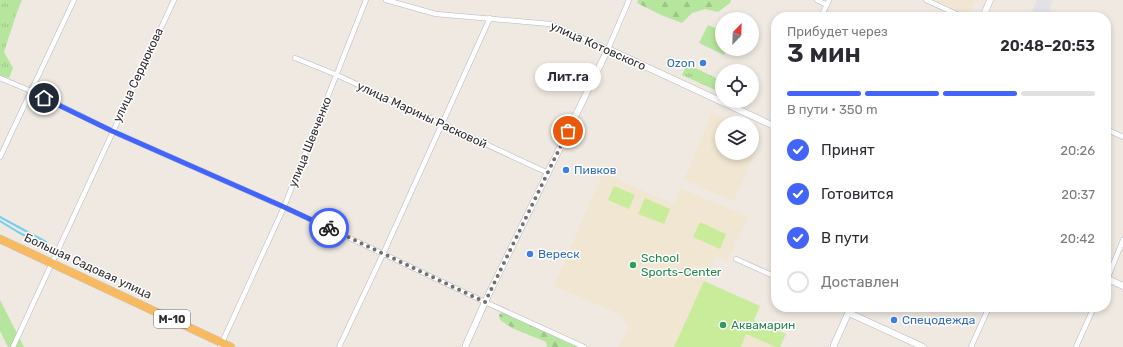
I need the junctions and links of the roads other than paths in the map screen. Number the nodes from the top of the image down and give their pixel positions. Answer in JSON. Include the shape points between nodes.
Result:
{"nodes":[{"id":1,"x":74,"y":0,"type":"edge"},
{"id":2,"x":174,"y":0,"type":"edge"},
{"id":3,"x":366,"y":0,"type":"edge"},
{"id":4,"x":386,"y":0,"type":"edge"},
{"id":5,"x":629,"y":0,"type":"edge"},
{"id":6,"x":817,"y":0,"type":"edge"},
{"id":7,"x":926,"y":0,"type":"edge"},
{"id":8,"x":990,"y":0,"type":"edge"},
{"id":9,"x":828,"y":2,"type":"edge"},
{"id":10,"x":823,"y":12,"type":"edge"},
{"id":11,"x":952,"y":12,"type":"edge"},
{"id":12,"x":985,"y":12,"type":"edge"},
{"id":13,"x":490,"y":18,"type":"junction"},
{"id":14,"x":608,"y":49,"type":"junction"},
{"id":15,"x":295,"y":58,"type":"dead end"},
{"id":16,"x":337,"y":75,"type":"junction"},
{"id":17,"x":0,"y":78,"type":"edge"},
{"id":18,"x":31,"y":91,"type":"junction"},
{"id":19,"x":771,"y":122,"type":"edge"},
{"id":20,"x":442,"y":125,"type":"junction"},
{"id":21,"x":112,"y":131,"type":"junction"},
{"id":22,"x":1111,"y":131,"type":"edge"},
{"id":23,"x":1123,"y":137,"type":"edge"},
{"id":24,"x":0,"y":157,"type":"edge"},
{"id":25,"x":548,"y":173,"type":"junction"},
{"id":26,"x":284,"y":207,"type":"junction"},
{"id":27,"x":0,"y":239,"type":"edge"},
{"id":28,"x":1123,"y":240,"type":"edge"},
{"id":29,"x":383,"y":254,"type":"junction"},
{"id":30,"x":736,"y":260,"type":"dead end"},
{"id":31,"x":52,"y":263,"type":"junction"},
{"id":32,"x":1111,"y":268,"type":"edge"},
{"id":33,"x":771,"y":275,"type":"edge"},
{"id":34,"x":1111,"y":282,"type":"edge"},
{"id":35,"x":1123,"y":286,"type":"edge"},
{"id":36,"x":485,"y":302,"type":"junction"},
{"id":37,"x":848,"y":312,"type":"edge"},
{"id":38,"x":855,"y":312,"type":"edge"},
{"id":39,"x":987,"y":312,"type":"edge"},
{"id":40,"x":1092,"y":312,"type":"edge"},
{"id":41,"x":221,"y":345,"type":"edge"},
{"id":42,"x":13,"y":347,"type":"edge"},
{"id":43,"x":231,"y":347,"type":"edge"},
{"id":44,"x":339,"y":347,"type":"edge"},
{"id":45,"x":465,"y":347,"type":"edge"},
{"id":46,"x":584,"y":347,"type":"edge"},
{"id":47,"x":833,"y":347,"type":"edge"},
{"id":48,"x":923,"y":347,"type":"edge"},
{"id":49,"x":971,"y":347,"type":"edge"},
{"id":50,"x":1076,"y":347,"type":"edge"}],
"edges":[{"from":1,"to":18,"type":"street"},
{"from":2,"to":21,"type":"street","name":"улица Сердюкова"},
{"from":3,"to":16,"type":"street","name":"улица Шевченко"},
{"from":4,"to":13,"type":"street","name":"улица Котовского","via":[[436,14]]},
{"from":5,"to":14,"type":"street"},
{"from":6,"to":9,"type":"street"},
{"from":7,"to":11,"type":"street"},
{"from":8,"to":12,"type":"street"},
{"from":9,"to":10,"type":"street"},
{"from":13,"to":14,"type":"street","name":"улица Котовского","via":[[550,24]]},
{"from":13,"to":20,"type":"street"},
{"from":14,"to":19,"type":"street","name":"улица Котовского"},
{"from":14,"to":25,"type":"street"},
{"from":15,"to":16,"type":"street","name":"улица Марины Расковой"},
{"from":16,"to":20,"type":"street","name":"улица Марины Расковой"},
{"from":16,"to":26,"type":"street","name":"улица Шевченко"},
{"from":17,"to":18,"type":"street"},
{"from":18,"to":21,"type":"street"},
{"from":18,"to":24,"type":"street"},
{"from":20,"to":25,"type":"street","name":"улица Марины Расковой"},
{"from":20,"to":29,"type":"street"},
{"from":21,"to":26,"type":"street"},
{"from":21,"to":31,"type":"street","name":"улица Сердюкова"},
{"from":22,"to":23,"type":"street"},
{"from":25,"to":36,"type":"street"},
{"from":26,"to":29,"type":"street"},
{"from":26,"to":41,"type":"street","name":"улица Шевченко"},
{"from":27,"to":31,"type":"highway","name":"Большая Садовая улица","number":"М-10"},
{"from":28,"to":32,"type":"street"},
{"from":29,"to":36,"type":"street"},
{"from":29,"to":44,"type":"street"},
{"from":30,"to":33,"type":"street"},
{"from":31,"to":41,"type":"highway","name":"Большая Садовая улица","number":"М-10"},
{"from":31,"to":42,"type":"street","name":"улица Сердюкова"},
{"from":34,"to":35,"type":"street"},
{"from":36,"to":45,"type":"street"},
{"from":36,"to":46,"type":"street"},
{"from":37,"to":47,"type":"street"},
{"from":38,"to":48,"type":"street"},
{"from":39,"to":49,"type":"street"},
{"from":40,"to":50,"type":"street"},
{"from":41,"to":43,"type":"highway","name":"Большая Садовая улица","number":"М-10"}]}
